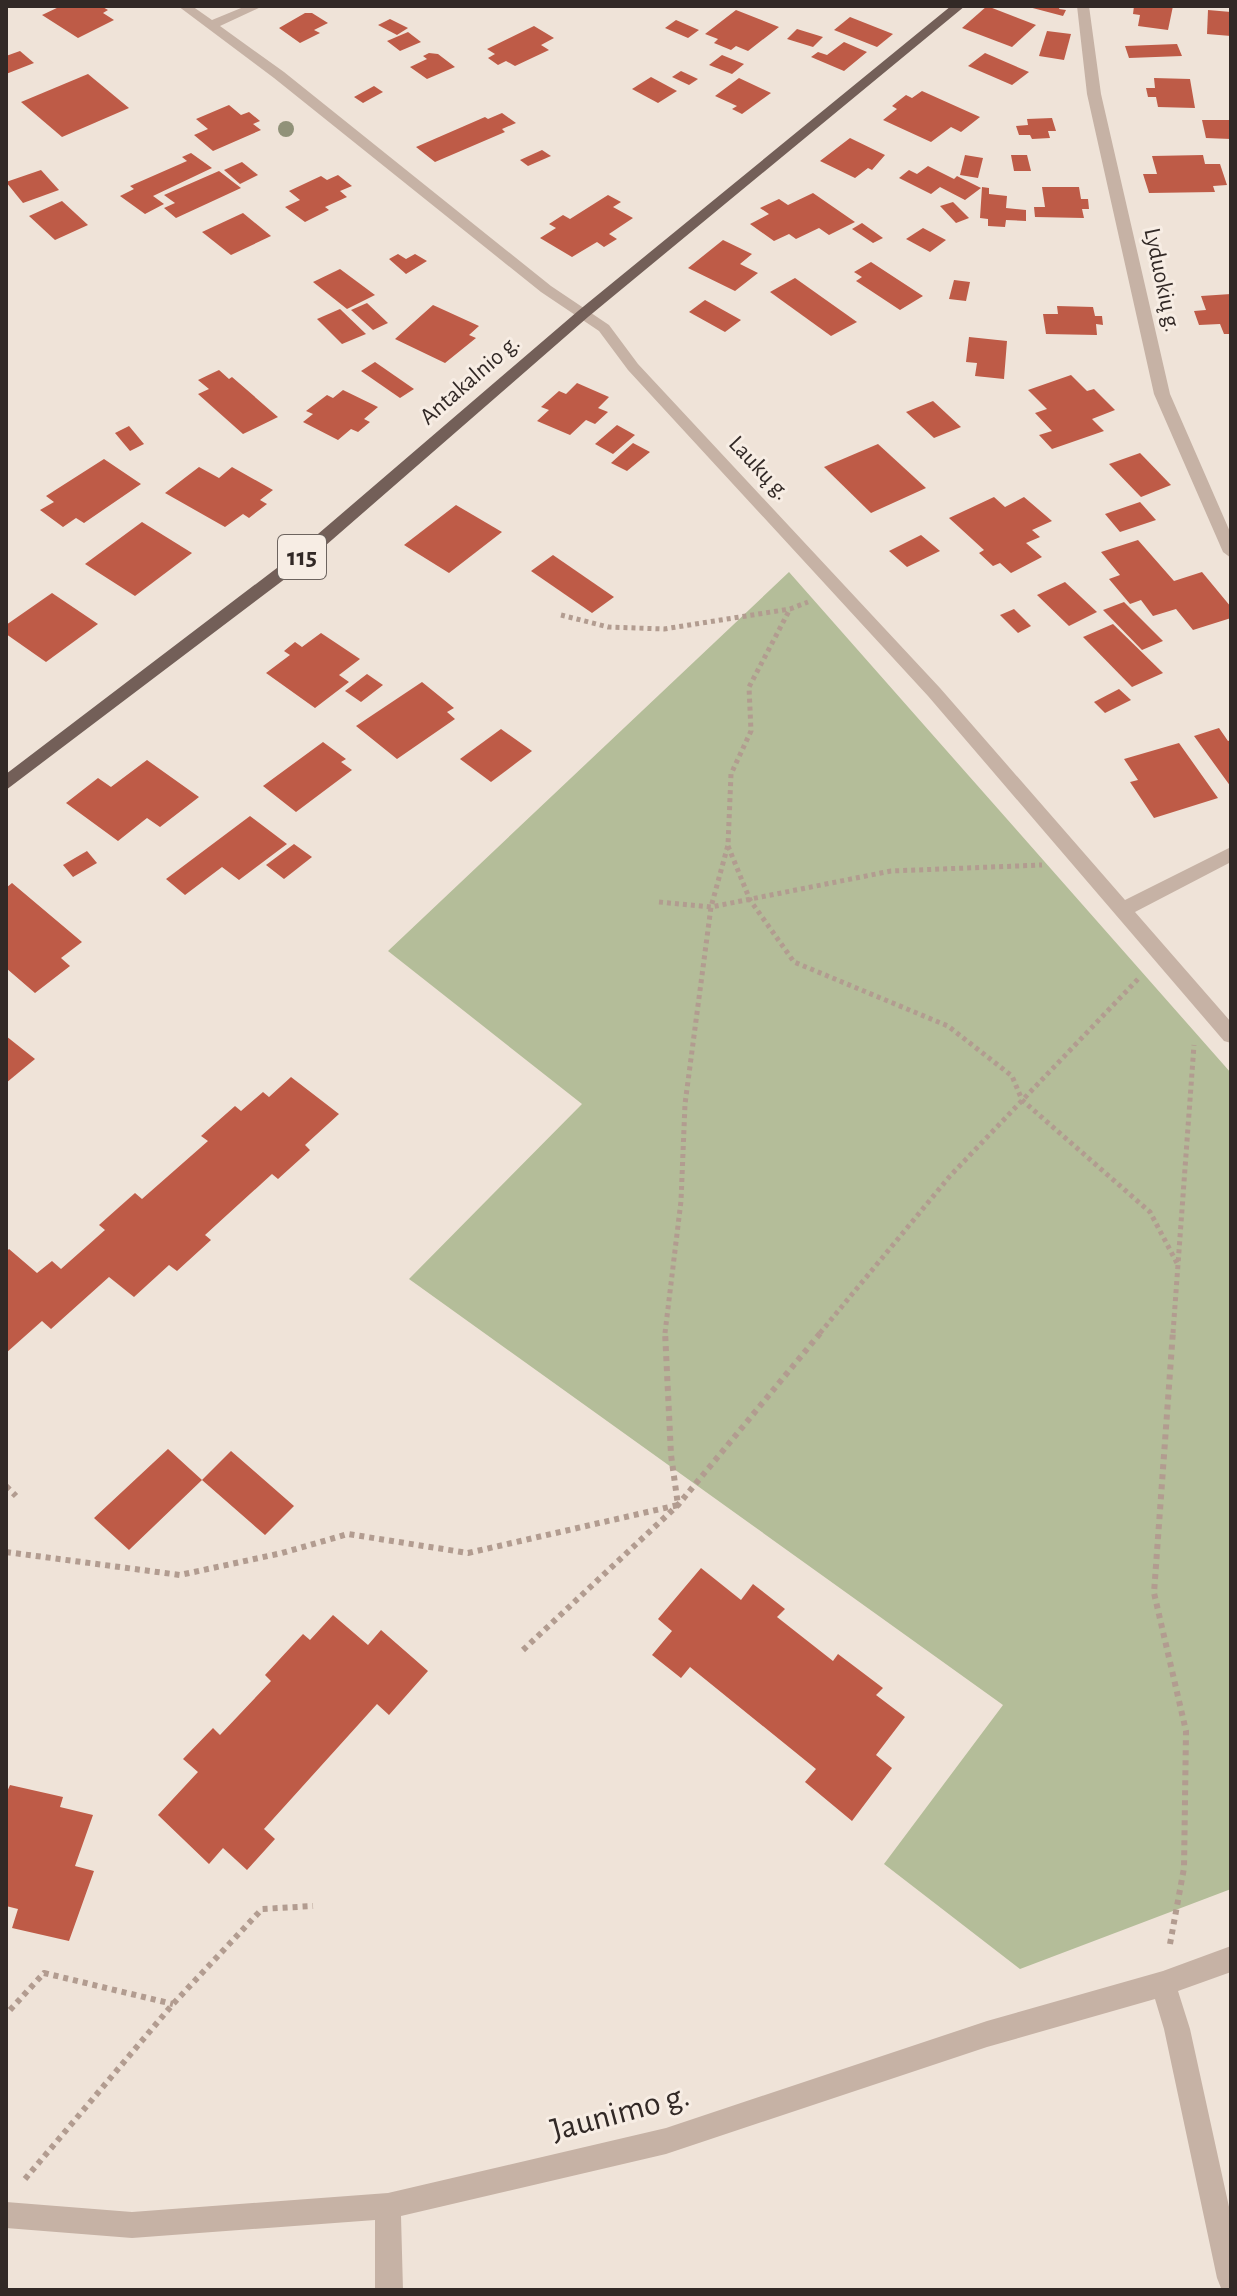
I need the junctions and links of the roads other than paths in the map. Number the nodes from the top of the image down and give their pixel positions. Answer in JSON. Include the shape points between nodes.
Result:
{"nodes":[{"id":1,"x":184,"y":6,"type":"edge"},
{"id":2,"x":257,"y":6,"type":"edge"},
{"id":3,"x":959,"y":6,"type":"edge"},
{"id":4,"x":1083,"y":6,"type":"edge"},
{"id":5,"x":212,"y":25,"type":"junction"},
{"id":6,"x":583,"y":314,"type":"junction"},
{"id":7,"x":1231,"y":552,"type":"edge"},
{"id":8,"x":6,"y":783,"type":"edge"},
{"id":9,"x":1231,"y":854,"type":"edge"},
{"id":10,"x":1124,"y":909,"type":"junction"},
{"id":11,"x":1231,"y":1035,"type":"edge"},
{"id":12,"x":1231,"y":1959,"type":"edge"},
{"id":13,"x":1163,"y":1984,"type":"junction"},
{"id":14,"x":388,"y":2206,"type":"junction"},
{"id":15,"x":6,"y":2215,"type":"edge"},
{"id":16,"x":1231,"y":2278,"type":"edge"},
{"id":17,"x":389,"y":2290,"type":"edge"}],
"edges":[{"from":1,"to":5,"type":"street","name":"Laukų g."},
{"from":2,"to":5,"type":"street"},
{"from":3,"to":6,"type":"main road","name":"Antakalnio g.","number":"115"},
{"from":4,"to":7,"type":"street","name":"Lyduokių g.","via":[[1094,94],[1162,394]]},
{"from":5,"to":6,"type":"street","name":"Laukų g."},
{"from":6,"to":8,"type":"main road","name":"Antakalnio g.","number":"115","via":[[296,562]]},
{"from":6,"to":10,"type":"street","name":"Laukų g.","via":[[604,328],[633,367],[934,692]]},
{"from":9,"to":10,"type":"street"},
{"from":10,"to":11,"type":"street","name":"Laukų g."},
{"from":12,"to":13,"type":"street","name":"Jaunimo g."},
{"from":13,"to":14,"type":"street","name":"Jaunimo g.","via":[[987,2034],[666,2141]]},
{"from":13,"to":16,"type":"street"},
{"from":14,"to":15,"type":"street","name":"Jaunimo g.","via":[[132,2225]]},
{"from":14,"to":17,"type":"street"}]}
